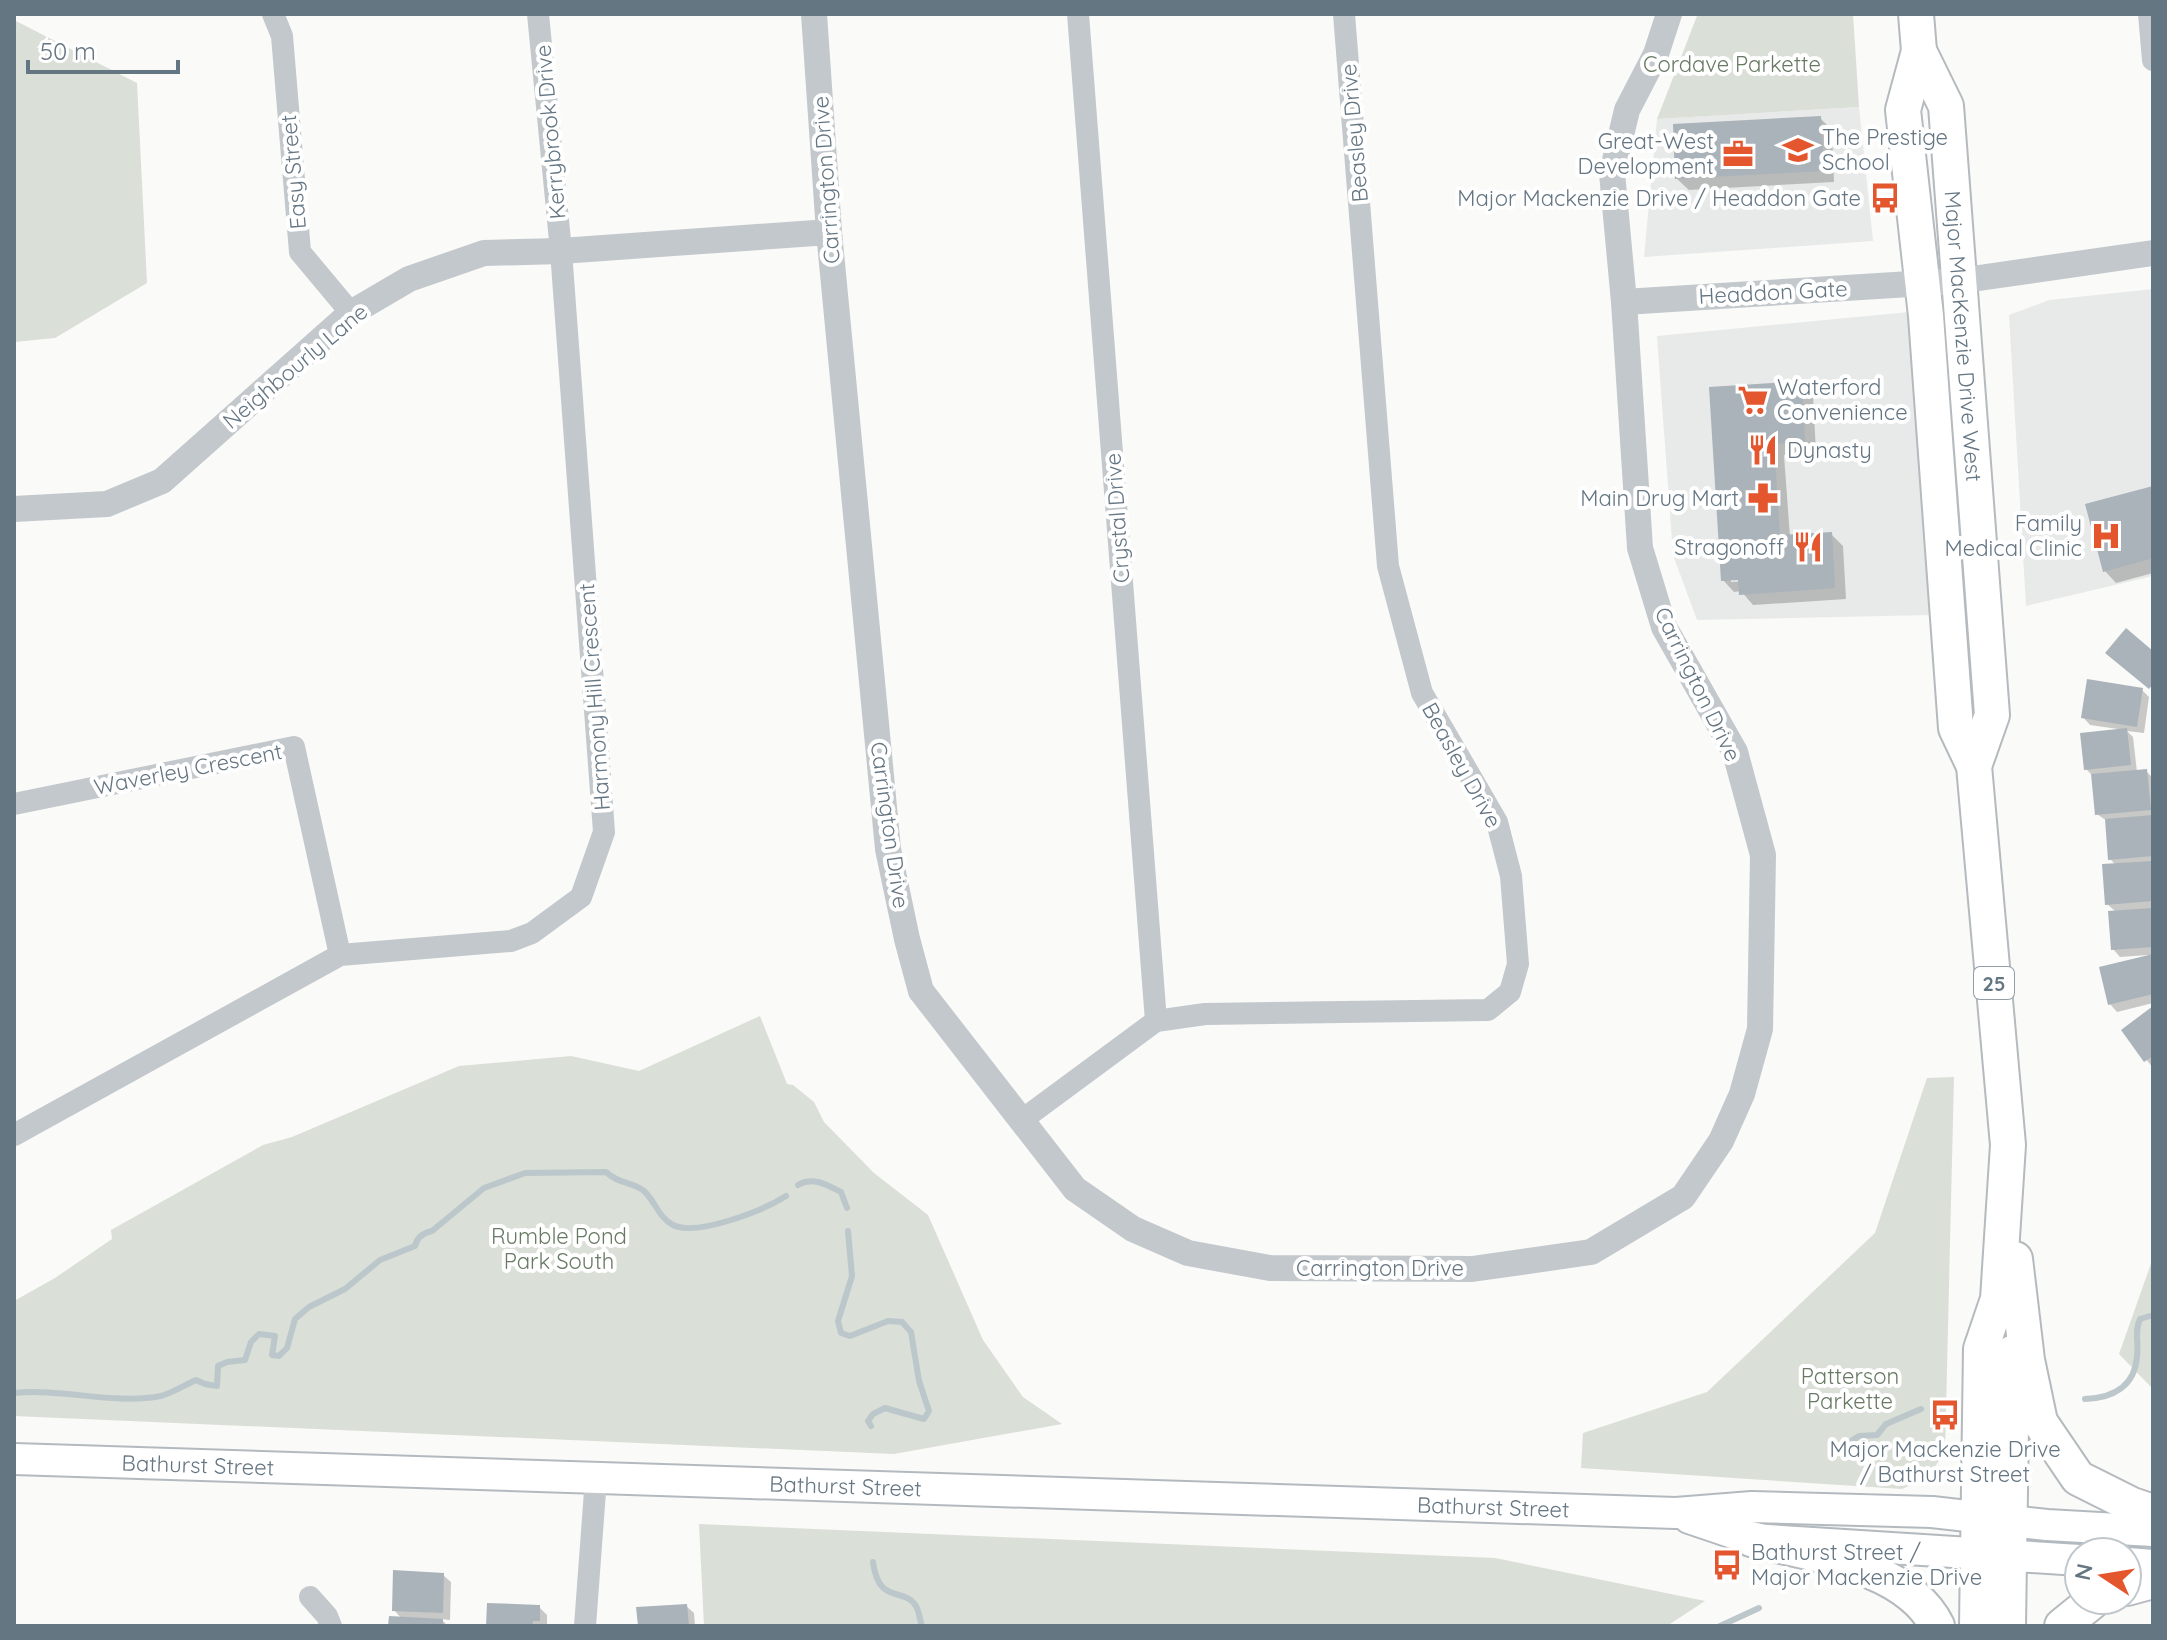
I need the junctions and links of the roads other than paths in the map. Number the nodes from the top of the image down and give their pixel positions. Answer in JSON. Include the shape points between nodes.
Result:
{"nodes":[{"id":1,"x":273,"y":14,"type":"edge"},
{"id":2,"x":538,"y":14,"type":"edge"},
{"id":3,"x":814,"y":14,"type":"edge"},
{"id":4,"x":1078,"y":14,"type":"edge"},
{"id":5,"x":1344,"y":14,"type":"edge"},
{"id":6,"x":1669,"y":14,"type":"edge"},
{"id":7,"x":1916,"y":14,"type":"edge"},
{"id":8,"x":2149,"y":14,"type":"edge"},
{"id":9,"x":1919,"y":51,"type":"junction"},
{"id":10,"x":2153,"y":60,"type":"edge"},
{"id":11,"x":829,"y":232,"type":"junction"},
{"id":12,"x":561,"y":251,"type":"junction"},
{"id":13,"x":2153,"y":253,"type":"edge"},
{"id":14,"x":1958,"y":281,"type":"junction"},
{"id":15,"x":1922,"y":284,"type":"junction"},
{"id":16,"x":1624,"y":302,"type":"junction"},
{"id":17,"x":351,"y":313,"type":"junction"},
{"id":18,"x":14,"y":509,"type":"edge"},
{"id":19,"x":1974,"y":766,"type":"junction"},
{"id":20,"x":14,"y":804,"type":"edge"},
{"id":21,"x":340,"y":955,"type":"junction"},
{"id":22,"x":1156,"y":1021,"type":"junction"},
{"id":23,"x":1022,"y":1120,"type":"junction"},
{"id":24,"x":14,"y":1135,"type":"edge"},
{"id":25,"x":2005,"y":1200,"type":"junction"},
{"id":26,"x":14,"y":1459,"type":"edge"},
{"id":27,"x":596,"y":1478,"type":"junction"},
{"id":28,"x":2153,"y":1512,"type":"edge"},
{"id":29,"x":1676,"y":1513,"type":"junction"},
{"id":30,"x":1994,"y":1519,"type":"junction"},
{"id":31,"x":2153,"y":1531,"type":"edge"},
{"id":32,"x":1751,"y":1539,"type":"junction"},
{"id":33,"x":1993,"y":1554,"type":"junction"},
{"id":34,"x":2063,"y":1559,"type":"edge"},
{"id":35,"x":310,"y":1597,"type":"dead end"},
{"id":36,"x":331,"y":1626,"type":"edge"},
{"id":37,"x":585,"y":1626,"type":"edge"},
{"id":38,"x":1937,"y":1626,"type":"edge"},
{"id":39,"x":1977,"y":1626,"type":"edge"},
{"id":40,"x":2008,"y":1626,"type":"edge"}],
"edges":[{"from":1,"to":17,"type":"street","name":"Easy Street","via":[[282,36],[300,252]]},
{"from":2,"to":12,"type":"street","name":"Kerrybrook Drive"},
{"from":3,"to":11,"type":"street","name":"Carrington Drive"},
{"from":4,"to":22,"type":"street","name":"Crystal Drive"},
{"from":5,"to":22,"type":"street","name":"Beasley Drive","via":[[1388,566],[1422,693],[1497,822],[1511,876],[1518,964],[1510,992],[1488,1010],[1205,1014]]},
{"from":6,"to":16,"type":"street","name":"Carrington Drive","via":[[1656,54],[1627,110],[1612,173]]},
{"from":7,"to":9,"type":"main road","name":"Major MacKenzie Drive West","number":"25"},
{"from":8,"to":10,"type":"street"},
{"from":9,"to":14,"type":"main road","name":"Major MacKenzie Drive West","number":"25","via":[[1946,106]]},
{"from":9,"to":15,"type":"main road","name":"Major MacKenzie Drive West","number":"25","via":[[1903,110]]},
{"from":11,"to":12,"type":"street","name":"Neighbourly Lane"},
{"from":11,"to":23,"type":"street","name":"Carrington Drive","via":[[888,849],[907,939],[921,991]]},
{"from":12,"to":17,"type":"street","name":"Neighbourly Lane","via":[[484,253],[409,279]]},
{"from":12,"to":21,"type":"street","name":"Harmony Hill Crescent","via":[[604,832],[581,897],[532,933],[511,941]]},
{"from":13,"to":14,"type":"street","name":"Headdon Gate"},
{"from":14,"to":15,"type":"street","name":"Headdon Gate"},
{"from":14,"to":19,"type":"main road","name":"Major MacKenzie Drive West","number":"25","via":[[1992,715]]},
{"from":15,"to":16,"type":"street","name":"Headdon Gate"},
{"from":15,"to":19,"type":"main road","name":"Major MacKenzie Drive West","number":"25","via":[[1956,728]]},
{"from":16,"to":23,"type":"street","name":"Carrington Drive","via":[[1640,548],[1664,627],[1735,752],[1763,855],[1760,1029],[1742,1094],[1721,1141],[1683,1197],[1591,1252],[1472,1269],[1270,1268],[1188,1253],[1133,1229],[1075,1189]]},
{"from":17,"to":18,"type":"street","name":"Neighbourly Lane","via":[[162,481],[107,504]]},
{"from":19,"to":25,"type":"main road","name":"Major MacKenzie Drive West","number":"25","via":[[2008,1145]]},
{"from":20,"to":21,"type":"street","name":"Waverley Crescent","via":[[294,747]]},
{"from":21,"to":24,"type":"street","name":"Harmony Hill Crescent"},
{"from":22,"to":23,"type":"street","name":"Beasley Drive"},
{"from":25,"to":28,"type":"main road","via":[[2040,1422],[2078,1478]]},
{"from":25,"to":30,"type":"main road","name":"Major MacKenzie Drive West","number":"25","via":[[1998,1299],[2012,1347]]},
{"from":26,"to":27,"type":"main road","name":"Bathurst Street"},
{"from":27,"to":29,"type":"main road","name":"Bathurst Street"},
{"from":27,"to":37,"type":"street"},
{"from":29,"to":30,"type":"main road","name":"Bathurst Street","via":[[1752,1507]]},
{"from":29,"to":32,"type":"main road","name":"Bathurst Street"},
{"from":30,"to":31,"type":"main road","name":"Bathurst Street"},
{"from":30,"to":33,"type":"main road","name":"Major MacKenzie Drive West","number":"25"},
{"from":32,"to":33,"type":"main road","name":"Bathurst Street"},
{"from":32,"to":38,"type":"main road","via":[[1871,1570],[1910,1595]]},
{"from":33,"to":34,"type":"main road","name":"Bathurst Street"},
{"from":33,"to":39,"type":"main road","name":"Major MacKenzie Drive West","number":"25"},
{"from":33,"to":40,"type":"main road","name":"Major MacKenzie Drive West","number":"25"},
{"from":35,"to":36,"type":"street"}]}
